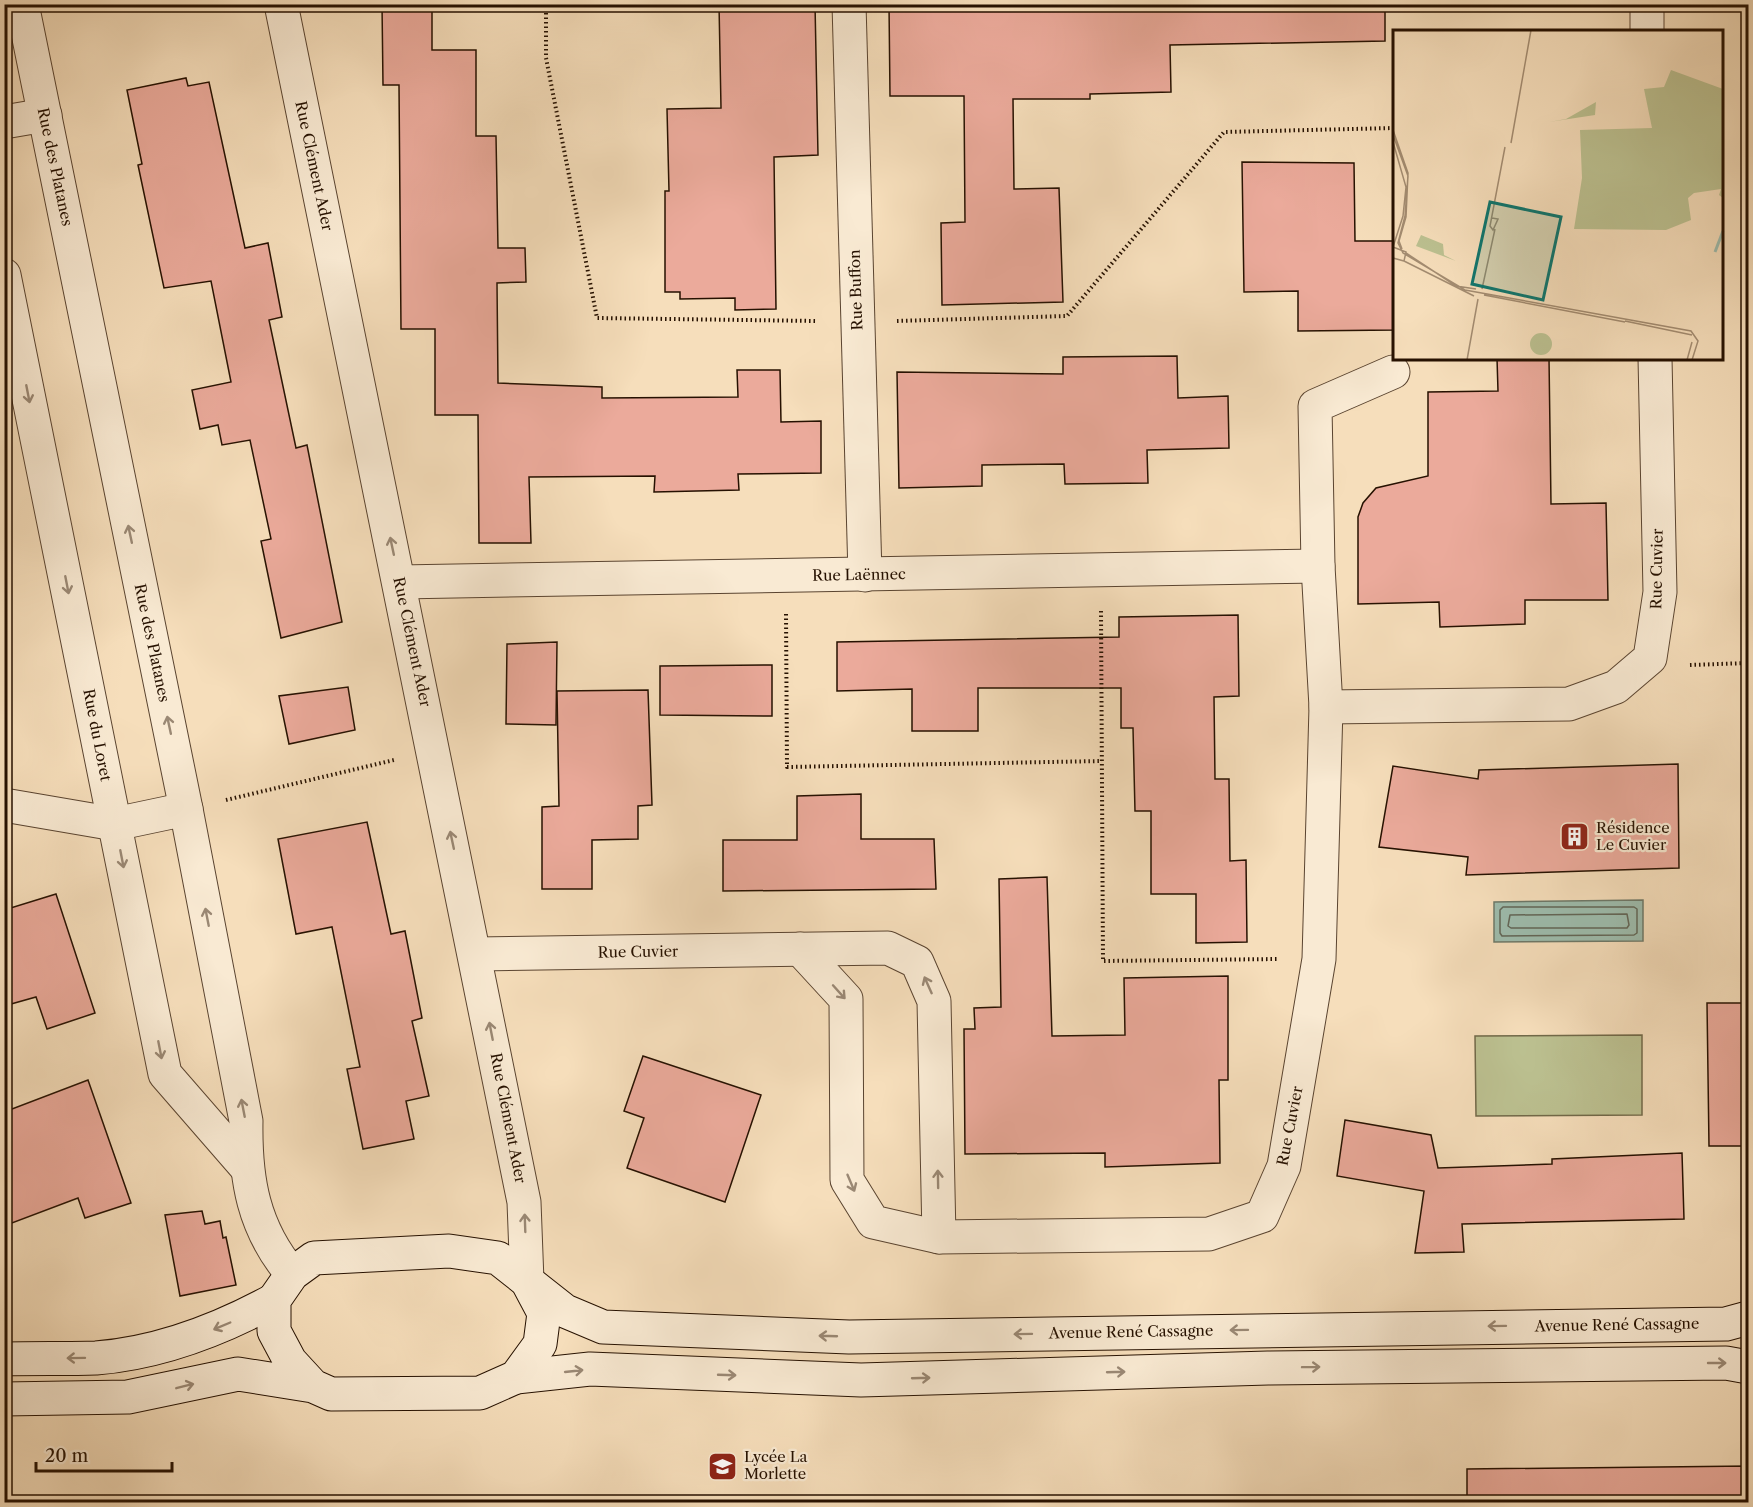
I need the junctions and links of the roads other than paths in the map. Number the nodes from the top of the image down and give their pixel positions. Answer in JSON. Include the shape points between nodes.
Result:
{"nodes":[{"id":1,"x":22,"y":4,"type":"edge"},
{"id":2,"x":280,"y":4,"type":"edge"},
{"id":3,"x":849,"y":4,"type":"edge"},
{"id":4,"x":1647,"y":4,"type":"edge"},
{"id":5,"x":1647,"y":30,"type":"edge"},
{"id":6,"x":45,"y":115,"type":"junction"},
{"id":7,"x":4,"y":122,"type":"edge"},
{"id":8,"x":4,"y":275,"type":"edge"},
{"id":9,"x":1655,"y":360,"type":"edge"},
{"id":10,"x":1393,"y":372,"type":"dead end"},
{"id":11,"x":1318,"y":566,"type":"junction"},
{"id":12,"x":865,"y":574,"type":"junction"},
{"id":13,"x":400,"y":582,"type":"junction"},
{"id":14,"x":1326,"y":707,"type":"junction"},
{"id":15,"x":4,"y":806,"type":"edge"},
{"id":16,"x":186,"y":809,"type":"junction"},
{"id":17,"x":115,"y":824,"type":"junction"},
{"id":18,"x":800,"y":949,"type":"junction"},
{"id":19,"x":476,"y":954,"type":"junction"},
{"id":20,"x":245,"y":1166,"type":"junction"},
{"id":21,"x":939,"y":1238,"type":"junction"},
{"id":22,"x":527,"y":1281,"type":"junction"},
{"id":23,"x":283,"y":1287,"type":"junction"},
{"id":24,"x":1749,"y":1318,"type":"edge"},
{"id":25,"x":4,"y":1359,"type":"edge"},
{"id":26,"x":1749,"y":1367,"type":"edge"},
{"id":27,"x":516,"y":1377,"type":"junction"},
{"id":28,"x":313,"y":1386,"type":"junction"},
{"id":29,"x":4,"y":1399,"type":"edge"}],
"edges":[{"from":1,"to":6,"type":"street","name":"Rue des Platanes"},
{"from":13,"to":2,"type":"street","name":"Rue Clément Ader","one_way":true},
{"from":3,"to":12,"type":"street","name":"Rue Buffon"},
{"from":4,"to":5,"type":"street"},
{"from":6,"to":7,"type":"street"},
{"from":16,"to":6,"type":"street","name":"Rue des Platanes","one_way":true},
{"from":8,"to":17,"type":"street","name":"Rue du Loret","one_way":true},
{"from":9,"to":14,"type":"street","name":"Rue Cuvier","via":[[1660,592],[1650,658],[1616,687],[1569,704]]},
{"from":10,"to":11,"type":"street","name":"Rue Cuvier","via":[[1315,406]]},
{"from":11,"to":12,"type":"street","name":"Rue Laënnec"},
{"from":11,"to":14,"type":"street","name":"Rue Cuvier"},
{"from":12,"to":13,"type":"street","name":"Rue Laënnec"},
{"from":19,"to":13,"type":"street","name":"Rue Clément Ader","one_way":true},
{"from":14,"to":21,"type":"street","name":"Rue Cuvier","via":[[1319,959],[1284,1166],[1262,1216],[1209,1234]]},
{"from":15,"to":17,"type":"street"},
{"from":16,"to":17,"type":"street"},
{"from":20,"to":16,"type":"street","name":"Rue des Platanes","one_way":true,"via":[[246,1121]]},
{"from":17,"to":20,"type":"street","name":"Rue du Loret","one_way":true,"via":[[165,1074]]},
{"from":18,"to":19,"type":"street","name":"Rue Cuvier"},
{"from":18,"to":21,"type":"street","name":"Rue Cuvier","one_way":true,"via":[[846,999],[847,1180],[873,1222]]},
{"from":21,"to":18,"type":"street","name":"Rue Cuvier","one_way":true,"via":[[934,1000],[917,962],[888,948]]},
{"from":22,"to":19,"type":"street","name":"Rue Clément Ader","one_way":true,"via":[[524,1202]]},
{"from":20,"to":23,"type":"street","name":"Rue des Platanes","via":[[261,1226],[277,1257]]},
{"from":22,"to":23,"type":"street","name":"Avenue René Cassagne","via":[[498,1258],[449,1251],[314,1258]]},
{"from":24,"to":22,"type":"street","name":"Avenue René Cassagne","one_way":true,"via":[[1726,1324],[849,1337],[603,1327],[566,1311]]},
{"from":22,"to":27,"type":"street","name":"Avenue René Cassagne","via":[[544,1313],[540,1344]]},
{"from":23,"to":25,"type":"street","name":"Avenue René Cassagne","one_way":true,"via":[[218,1328],[161,1347],[98,1358]]},
{"from":23,"to":28,"type":"street","via":[[274,1331],[290,1361]]},
{"from":27,"to":26,"type":"street","one_way":true,"via":[[590,1369],[861,1380],[1268,1368],[1726,1363]]},
{"from":27,"to":28,"type":"street","via":[[480,1393],[331,1394]]},
{"from":29,"to":28,"type":"street","one_way":true,"via":[[128,1397],[238,1374]]}]}
